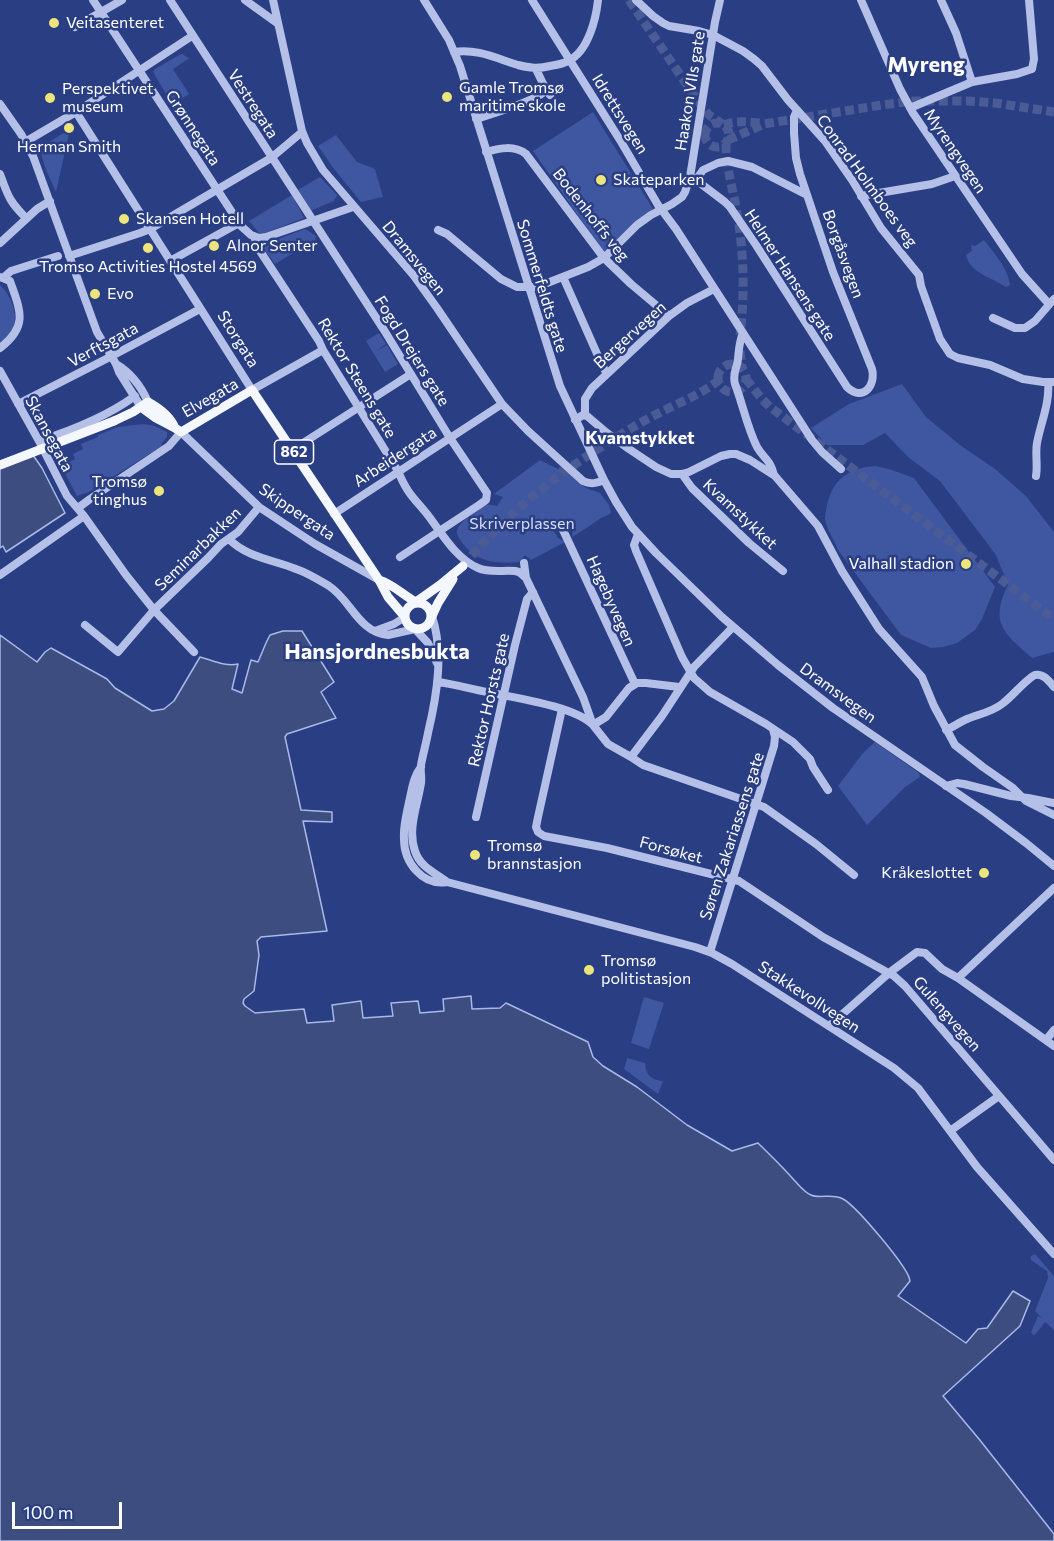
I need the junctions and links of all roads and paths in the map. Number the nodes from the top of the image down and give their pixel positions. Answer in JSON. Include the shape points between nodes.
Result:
{"nodes":[{"id":1,"x":93,"y":0,"type":"edge"},
{"id":2,"x":122,"y":0,"type":"edge"},
{"id":3,"x":170,"y":0,"type":"edge"},
{"id":4,"x":245,"y":0,"type":"edge"},
{"id":5,"x":273,"y":0,"type":"edge"},
{"id":6,"x":424,"y":0,"type":"edge"},
{"id":7,"x":532,"y":0,"type":"edge"},
{"id":8,"x":598,"y":0,"type":"edge"},
{"id":9,"x":636,"y":0,"type":"edge"},
{"id":10,"x":720,"y":0,"type":"edge"},
{"id":11,"x":861,"y":0,"type":"edge"},
{"id":12,"x":941,"y":0,"type":"edge"},
{"id":13,"x":1029,"y":0,"type":"edge"},
{"id":14,"x":102,"y":12,"type":"junction"},
{"id":15,"x":278,"y":23,"type":"junction"},
{"id":16,"x":75,"y":27,"type":"dead end"},
{"id":17,"x":713,"y":35,"type":"junction"},
{"id":18,"x":192,"y":36,"type":"junction"},
{"id":19,"x":454,"y":51,"type":"junction"},
{"id":20,"x":570,"y":60,"type":"junction"},
{"id":21,"x":536,"y":69,"type":"junction"},
{"id":22,"x":139,"y":70,"type":"junction"},
{"id":23,"x":972,"y":82,"type":"junction"},
{"id":24,"x":910,"y":108,"type":"junction"},
{"id":25,"x":1,"y":109,"type":"edge"},
{"id":26,"x":797,"y":110,"type":"junction"},
{"id":27,"x":76,"y":112,"type":"junction"},
{"id":28,"x":476,"y":119,"type":"junction"},
{"id":29,"x":299,"y":134,"type":"junction"},
{"id":30,"x":25,"y":142,"type":"junction"},
{"id":31,"x":486,"y":152,"type":"junction"},
{"id":32,"x":272,"y":158,"type":"junction"},
{"id":33,"x":0,"y":174,"type":"edge"},
{"id":34,"x":954,"y":176,"type":"junction"},
{"id":35,"x":693,"y":178,"type":"junction"},
{"id":36,"x":217,"y":190,"type":"junction"},
{"id":37,"x":807,"y":195,"type":"junction"},
{"id":38,"x":861,"y":196,"type":"junction"},
{"id":39,"x":50,"y":201,"type":"junction"},
{"id":40,"x":354,"y":207,"type":"junction"},
{"id":41,"x":662,"y":210,"type":"junction"},
{"id":42,"x":26,"y":218,"type":"junction"},
{"id":43,"x":313,"y":222,"type":"junction"},
{"id":44,"x":239,"y":223,"type":"junction"},
{"id":45,"x":150,"y":229,"type":"junction"},
{"id":46,"x":438,"y":230,"type":"dead end"},
{"id":47,"x":254,"y":236,"type":"junction"},
{"id":48,"x":0,"y":243,"type":"edge"},
{"id":49,"x":58,"y":256,"type":"dead end"},
{"id":50,"x":69,"y":256,"type":"junction"},
{"id":51,"x":604,"y":258,"type":"junction"},
{"id":52,"x":170,"y":261,"type":"junction"},
{"id":53,"x":2,"y":277,"type":"edge"},
{"id":54,"x":563,"y":277,"type":"junction"},
{"id":55,"x":529,"y":287,"type":"junction"},
{"id":56,"x":714,"y":289,"type":"junction"},
{"id":57,"x":1051,"y":302,"type":"edge"},
{"id":58,"x":200,"y":309,"type":"junction"},
{"id":59,"x":669,"y":316,"type":"junction"},
{"id":60,"x":993,"y":318,"type":"dead end"},
{"id":61,"x":743,"y":333,"type":"junction"},
{"id":62,"x":0,"y":348,"type":"edge"},
{"id":63,"x":322,"y":350,"type":"junction"},
{"id":64,"x":110,"y":357,"type":"junction"},
{"id":65,"x":116,"y":364,"type":"junction"},
{"id":66,"x":0,"y":371,"type":"edge"},
{"id":67,"x":411,"y":374,"type":"junction"},
{"id":68,"x":607,"y":375,"type":"junction"},
{"id":69,"x":1051,"y":382,"type":"edge"},
{"id":70,"x":252,"y":390,"type":"junction"},
{"id":71,"x":854,"y":392,"type":"joint"},
{"id":72,"x":135,"y":396,"type":"junction"},
{"id":73,"x":18,"y":404,"type":"junction"},
{"id":74,"x":145,"y":404,"type":"junction"},
{"id":75,"x":502,"y":404,"type":"junction"},
{"id":76,"x":358,"y":408,"type":"junction"},
{"id":77,"x":585,"y":415,"type":"junction"},
{"id":78,"x":575,"y":420,"type":"junction"},
{"id":79,"x":178,"y":430,"type":"junction"},
{"id":80,"x":450,"y":438,"type":"junction"},
{"id":81,"x":39,"y":441,"type":"junction"},
{"id":82,"x":292,"y":450,"type":"junction"},
{"id":83,"x":0,"y":465,"type":"edge"},
{"id":84,"x":841,"y":469,"type":"dead end"},
{"id":85,"x":398,"y":471,"type":"junction"},
{"id":86,"x":682,"y":474,"type":"junction"},
{"id":87,"x":774,"y":475,"type":"junction"},
{"id":88,"x":1036,"y":476,"type":"dead end"},
{"id":89,"x":604,"y":480,"type":"junction"},
{"id":90,"x":259,"y":507,"type":"junction"},
{"id":91,"x":78,"y":508,"type":"junction"},
{"id":92,"x":334,"y":514,"type":"junction"},
{"id":93,"x":84,"y":516,"type":"junction"},
{"id":94,"x":627,"y":519,"type":"joint"},
{"id":95,"x":563,"y":530,"type":"dead end"},
{"id":96,"x":439,"y":532,"type":"junction"},
{"id":97,"x":638,"y":534,"type":"junction"},
{"id":98,"x":229,"y":539,"type":"junction"},
{"id":99,"x":400,"y":557,"type":"dead end"},
{"id":100,"x":524,"y":563,"type":"dead end"},
{"id":101,"x":783,"y":571,"type":"dead end"},
{"id":102,"x":0,"y":574,"type":"edge"},
{"id":103,"x":526,"y":578,"type":"junction"},
{"id":104,"x":379,"y":580,"type":"junction"},
{"id":105,"x":533,"y":592,"type":"junction"},
{"id":106,"x":416,"y":602,"type":"junction"},
{"id":107,"x":154,"y":610,"type":"junction"},
{"id":108,"x":432,"y":616,"type":"junction"},
{"id":109,"x":405,"y":617,"type":"junction"},
{"id":110,"x":85,"y":625,"type":"dead end"},
{"id":111,"x":733,"y":627,"type":"junction"},
{"id":112,"x":415,"y":629,"type":"junction"},
{"id":113,"x":375,"y":632,"type":"junction"},
{"id":114,"x":194,"y":652,"type":"dead end"},
{"id":115,"x":437,"y":664,"type":"junction"},
{"id":116,"x":690,"y":672,"type":"junction"},
{"id":117,"x":437,"y":682,"type":"junction"},
{"id":118,"x":635,"y":684,"type":"junction"},
{"id":119,"x":679,"y":687,"type":"junction"},
{"id":120,"x":1054,"y":687,"type":"edge"},
{"id":121,"x":504,"y":695,"type":"junction"},
{"id":122,"x":562,"y":709,"type":"junction"},
{"id":123,"x":593,"y":725,"type":"junction"},
{"id":124,"x":773,"y":729,"type":"junction"},
{"id":125,"x":946,"y":730,"type":"junction"},
{"id":126,"x":631,"y":757,"type":"junction"},
{"id":127,"x":946,"y":786,"type":"junction"},
{"id":128,"x":828,"y":790,"type":"dead end"},
{"id":129,"x":1022,"y":797,"type":"junction"},
{"id":130,"x":1054,"y":802,"type":"edge"},
{"id":131,"x":756,"y":803,"type":"junction"},
{"id":132,"x":1054,"y":815,"type":"edge"},
{"id":133,"x":476,"y":817,"type":"dead end"},
{"id":134,"x":1054,"y":866,"type":"edge"},
{"id":135,"x":854,"y":875,"type":"dead end"},
{"id":136,"x":732,"y":880,"type":"junction"},
{"id":137,"x":1054,"y":888,"type":"edge"},
{"id":138,"x":710,"y":952,"type":"junction"},
{"id":139,"x":889,"y":973,"type":"junction"},
{"id":140,"x":958,"y":978,"type":"junction"},
{"id":141,"x":830,"y":1026,"type":"junction"},
{"id":142,"x":1054,"y":1030,"type":"edge"},
{"id":143,"x":1046,"y":1040,"type":"junction"},
{"id":144,"x":1054,"y":1046,"type":"edge"},
{"id":145,"x":999,"y":1096,"type":"junction"},
{"id":146,"x":950,"y":1131,"type":"junction"},
{"id":147,"x":1054,"y":1160,"type":"edge"},
{"id":148,"x":1054,"y":1254,"type":"edge"}],
"edges":[{"from":1,"to":14,"type":"street","name":"Grønnegata"},
{"from":2,"to":14,"type":"street"},
{"from":3,"to":18,"type":"street","name":"Vestregata"},
{"from":4,"to":15,"type":"street"},
{"from":5,"to":15,"type":"street","name":"Dramsvegen"},
{"from":6,"to":19,"type":"street","name":"Sommerfeldts gate"},
{"from":7,"to":20,"type":"street","name":"Idrettsvegen"},
{"from":8,"to":20,"type":"street","via":[[588,39]]},
{"from":9,"to":17,"type":"street","name":"Conrad Holmboes veg","via":[[669,26]]},
{"from":10,"to":17,"type":"street","name":"Haakon VIIs gate"},
{"from":11,"to":24,"type":"street","name":"Myrengvegen"},
{"from":12,"to":23,"type":"street"},
{"from":13,"to":23,"type":"street","via":[[1033,68]]},
{"from":14,"to":16,"type":"street"},
{"from":14,"to":22,"type":"street","name":"Grønnegata"},
{"from":15,"to":29,"type":"street","name":"Dramsvegen"},
{"from":17,"to":26,"type":"street","name":"Conrad Holmboes veg","via":[[754,59]]},
{"from":17,"to":35,"type":"street","name":"Haakon VIIs gate"},
{"from":18,"to":22,"type":"street"},
{"from":18,"to":32,"type":"street","name":"Vestregata"},
{"from":19,"to":21,"type":"street","via":[[470,51]]},
{"from":19,"to":28,"type":"street","name":"Sommerfeldts gate"},
{"from":20,"to":21,"type":"street"},
{"from":20,"to":41,"type":"street","name":"Idrettsvegen"},
{"from":21,"to":28,"type":"street","via":[[548,92]]},
{"from":22,"to":27,"type":"street"},
{"from":22,"to":36,"type":"street","name":"Grønnegata"},
{"from":23,"to":24,"type":"street"},
{"from":24,"to":34,"type":"street","name":"Myrengvegen"},
{"from":25,"to":30,"type":"street","name":"Skippergata"},
{"from":26,"to":37,"type":"street","name":"Borgåsvegen","via":[[796,152]]},
{"from":26,"to":38,"type":"street","name":"Conrad Holmboes veg","via":[[825,141]]},
{"from":27,"to":30,"type":"street"},
{"from":27,"to":45,"type":"street","name":"Storgata"},
{"from":28,"to":31,"type":"street","name":"Sommerfeldts gate"},
{"from":29,"to":32,"type":"street"},
{"from":29,"to":40,"type":"street","name":"Dramsvegen"},
{"from":30,"to":39,"type":"street","name":"Skippergata"},
{"from":31,"to":51,"type":"street","name":"Bodenhoffs veg","via":[[514,148],[526,154]]},
{"from":31,"to":55,"type":"street","name":"Sommerfeldts gate"},
{"from":32,"to":36,"type":"street"},
{"from":32,"to":43,"type":"street","name":"Vestregata"},
{"from":33,"to":42,"type":"street","via":[[9,199]]},
{"from":34,"to":38,"type":"street","via":[[932,184]]},
{"from":34,"to":57,"type":"street","name":"Myrengvegen","via":[[1022,274]]},
{"from":35,"to":37,"type":"street","via":[[728,160],[752,167]]},
{"from":35,"to":41,"type":"street","name":"Haakon VIIs gate","via":[[682,197]]},
{"from":35,"to":71,"type":"street","name":"Helmer Hansens gate","via":[[730,207],[842,380]]},
{"from":36,"to":44,"type":"street","name":"Grønnegata"},
{"from":36,"to":45,"type":"street"},
{"from":37,"to":71,"type":"street","name":"Borgåsvegen","via":[[873,375],[868,389]]},
{"from":38,"to":69,"type":"street","name":"Conrad Holmboes veg","via":[[919,275],[940,339],[950,354],[1023,379]]},
{"from":39,"to":42,"type":"street"},
{"from":39,"to":50,"type":"street","name":"Skippergata"},
{"from":40,"to":43,"type":"street"},
{"from":40,"to":75,"type":"street","name":"Dramsvegen","via":[[428,295]]},
{"from":41,"to":51,"type":"street","name":"Haakon VIIs gate","via":[[637,225]]},
{"from":41,"to":56,"type":"street","name":"Idrettsvegen"},
{"from":42,"to":48,"type":"street"},
{"from":43,"to":47,"type":"street","via":[[266,237]]},
{"from":43,"to":67,"type":"street","name":"Fogd Drejers gate"},
{"from":44,"to":47,"type":"street","name":"Grønnegata"},
{"from":44,"to":52,"type":"street"},
{"from":45,"to":50,"type":"street"},
{"from":45,"to":52,"type":"street","name":"Storgata"},
{"from":46,"to":55,"type":"street","via":[[501,279],[517,287]]},
{"from":47,"to":63,"type":"street","name":"Rektor Steens gate"},
{"from":49,"to":53,"type":"street"},
{"from":50,"to":64,"type":"street","name":"Skippergata","via":[[95,329]]},
{"from":51,"to":54,"type":"street","name":"Haakon VIIs gate"},
{"from":51,"to":59,"type":"street","name":"Bodenhoffs veg"},
{"from":52,"to":58,"type":"street","name":"Storgata"},
{"from":53,"to":62,"type":"street","via":[[10,281],[21,316],[15,332]]},
{"from":54,"to":55,"type":"street","name":"Haakon VIIs gate"},
{"from":54,"to":68,"type":"street"},
{"from":55,"to":78,"type":"street","name":"Sommerfeldts gate","via":[[560,386]]},
{"from":56,"to":59,"type":"street","name":"Bergervegen"},
{"from":56,"to":61,"type":"street","name":"Idrettsvegen"},
{"from":57,"to":60,"type":"street","via":[[1025,328]]},
{"from":58,"to":64,"type":"street","name":"Verftsgata"},
{"from":58,"to":70,"type":"street","name":"Storgata"},
{"from":59,"to":68,"type":"street","name":"Bergervegen"},
{"from":61,"to":84,"type":"street","name":"Idrettsvegen","via":[[812,440]]},
{"from":61,"to":87,"type":"street","via":[[733,375],[755,442]]},
{"from":63,"to":70,"type":"street","name":"Elvegata"},
{"from":63,"to":76,"type":"street","name":"Rektor Steens gate"},
{"from":64,"to":65,"type":"street","name":"Skippergata"},
{"from":64,"to":73,"type":"street","name":"Verftsgata"},
{"from":65,"to":72,"type":"street","name":"Skippergata"},
{"from":65,"to":74,"type":"street","name":"Skippergata","via":[[134,379]]},
{"from":66,"to":73,"type":"street","name":"Skansegata"},
{"from":67,"to":76,"type":"street"},
{"from":67,"to":80,"type":"street","name":"Fogd Drejers gate"},
{"from":68,"to":77,"type":"street","name":"Bergervegen","via":[[585,396]]},
{"from":69,"to":88,"type":"street","via":[[1036,449]]},
{"from":70,"to":79,"type":"main road","name":"Elvegata"},
{"from":70,"to":82,"type":"main road","name":"Storgata","number":"862"},
{"from":72,"to":74,"type":"street","name":"Skippergata"},
{"from":72,"to":81,"type":"street","via":[[79,426]]},
{"from":73,"to":81,"type":"street","name":"Skansegata"},
{"from":74,"to":79,"type":"main road","name":"Skippergata","via":[[157,407]]},
{"from":74,"to":83,"type":"main road","bridge":true,"via":[[114,422]]},
{"from":75,"to":80,"type":"street","name":"Arbeidergata"},
{"from":75,"to":89,"type":"street","name":"Dramsvegen","via":[[583,481],[590,484]]},
{"from":76,"to":82,"type":"street"},
{"from":76,"to":85,"type":"street","name":"Rektor Steens gate"},
{"from":77,"to":78,"type":"street"},
{"from":77,"to":86,"type":"street","via":[[656,467]]},
{"from":78,"to":89,"type":"street","name":"Sommerfeldts gate"},
{"from":79,"to":90,"type":"street","name":"Skippergata"},
{"from":79,"to":91,"type":"street","via":[[168,446]]},
{"from":80,"to":85,"type":"street","name":"Arbeidergata"},
{"from":80,"to":96,"type":"street","name":"Fogd Drejers gate","via":[[490,498]]},
{"from":81,"to":91,"type":"street","name":"Skansegata","via":[[67,496]]},
{"from":82,"to":92,"type":"main road","name":"Storgata","number":"862"},
{"from":85,"to":92,"type":"street","name":"Arbeidergata"},
{"from":85,"to":96,"type":"street","name":"Rektor Steens gate","via":[[406,490]]},
{"from":86,"to":87,"type":"street","via":[[721,456],[736,454]]},
{"from":86,"to":101,"type":"street","name":"Kvamstykket","via":[[692,488]]},
{"from":87,"to":125,"type":"street","via":[[818,526],[879,629],[922,677]]},
{"from":89,"to":94,"type":"street","name":"Sommerfeldts gate"},
{"from":90,"to":98,"type":"street","name":"Seminarbakken"},
{"from":90,"to":104,"type":"street","name":"Skippergata"},
{"from":91,"to":93,"type":"street","name":"Skansegata"},
{"from":92,"to":104,"type":"main road","name":"Storgata","number":"862"},
{"from":93,"to":102,"type":"street"},
{"from":93,"to":107,"type":"street","name":"Skansegata"},
{"from":94,"to":97,"type":"street","name":"Dramsvegen"},
{"from":95,"to":118,"type":"street","name":"Hagebyvegen"},
{"from":96,"to":99,"type":"street"},
{"from":96,"to":103,"type":"street","name":"Rektor Steens gate","via":[[476,567],[515,571]]},
{"from":97,"to":111,"type":"street","name":"Dramsvegen"},
{"from":97,"to":116,"type":"street","via":[[636,551]]},
{"from":98,"to":107,"type":"street","name":"Seminarbakken"},
{"from":98,"to":113,"type":"street","via":[[243,551],[304,572],[331,587],[361,622]]},
{"from":100,"to":103,"type":"street"},
{"from":103,"to":105,"type":"street"},
{"from":104,"to":106,"type":"main road","name":"Storgata","number":"862"},
{"from":104,"to":109,"type":"main road","name":"Storgata","number":"862"},
{"from":105,"to":121,"type":"street","name":"Rektor Horsts gate","via":[[527,599],[514,645]]},
{"from":105,"to":123,"type":"street"},
{"from":106,"to":108,"type":"main road","number":"862","via":[[426,604]]},
{"from":106,"to":108,"type":"main road","via":[[461,568]]},
{"from":106,"to":109,"type":"main road","via":[[407,609]]},
{"from":107,"to":110,"type":"street","name":"Seminarbakken","via":[[118,652]]},
{"from":107,"to":114,"type":"street","name":"Skansegata"},
{"from":108,"to":112,"type":"main road","via":[[427,626]]},
{"from":108,"to":115,"type":"street","name":"Stakkevollvegen","via":[[439,650]]},
{"from":109,"to":112,"type":"main road","number":"862"},
{"from":109,"to":113,"type":"street"},
{"from":111,"to":116,"type":"street"},
{"from":111,"to":127,"type":"street","name":"Dramsvegen","via":[[811,691]]},
{"from":112,"to":113,"type":"street","via":[[388,635]]},
{"from":112,"to":115,"type":"street","via":[[428,643]]},
{"from":115,"to":117,"type":"street","name":"Stakkevollvegen"},
{"from":116,"to":119,"type":"street"},
{"from":116,"to":124,"type":"street","via":[[710,692]]},
{"from":117,"to":121,"type":"street"},
{"from":117,"to":138,"type":"street","name":"Stakkevollvegen","via":[[421,767],[415,777],[406,820],[404,840],[413,867],[433,882],[447,882]]},
{"from":118,"to":119,"type":"street"},
{"from":118,"to":123,"type":"street","via":[[606,717]]},
{"from":119,"to":126,"type":"street"},
{"from":120,"to":125,"type":"street","via":[[1035,675],[996,708]]},
{"from":121,"to":122,"type":"street"},
{"from":121,"to":133,"type":"street","name":"Rektor Horsts gate"},
{"from":122,"to":123,"type":"street"},
{"from":122,"to":136,"type":"street","name":"Forsøket","via":[[538,832]]},
{"from":123,"to":126,"type":"street","via":[[608,744]]},
{"from":124,"to":128,"type":"street","via":[[810,759]]},
{"from":124,"to":131,"type":"street","name":"Søren Zakariassens gate","via":[[774,746]]},
{"from":125,"to":129,"type":"street","via":[[960,750]]},
{"from":126,"to":131,"type":"street","via":[[643,765]]},
{"from":127,"to":129,"type":"street","via":[[957,783]]},
{"from":127,"to":134,"type":"street","name":"Dramsvegen"},
{"from":129,"to":130,"type":"street"},
{"from":129,"to":132,"type":"street"},
{"from":131,"to":135,"type":"street"},
{"from":131,"to":136,"type":"street","name":"Søren Zakariassens gate"},
{"from":136,"to":138,"type":"street","name":"Søren Zakariassens gate"},
{"from":136,"to":139,"type":"street","name":"Gulengvegen","via":[[747,885],[823,937]]},
{"from":137,"to":140,"type":"street"},
{"from":138,"to":141,"type":"street","name":"Stakkevollvegen"},
{"from":139,"to":140,"type":"street","via":[[920,951]]},
{"from":139,"to":141,"type":"street"},
{"from":139,"to":145,"type":"street","name":"Gulengvegen"},
{"from":140,"to":143,"type":"street"},
{"from":141,"to":146,"type":"street","name":"Stakkevollvegen","via":[[903,1074]]},
{"from":142,"to":143,"type":"street"},
{"from":143,"to":144,"type":"street"},
{"from":145,"to":146,"type":"street"},
{"from":145,"to":147,"type":"street","name":"Gulengvegen"},
{"from":146,"to":148,"type":"street","name":"Stakkevollvegen"}]}
